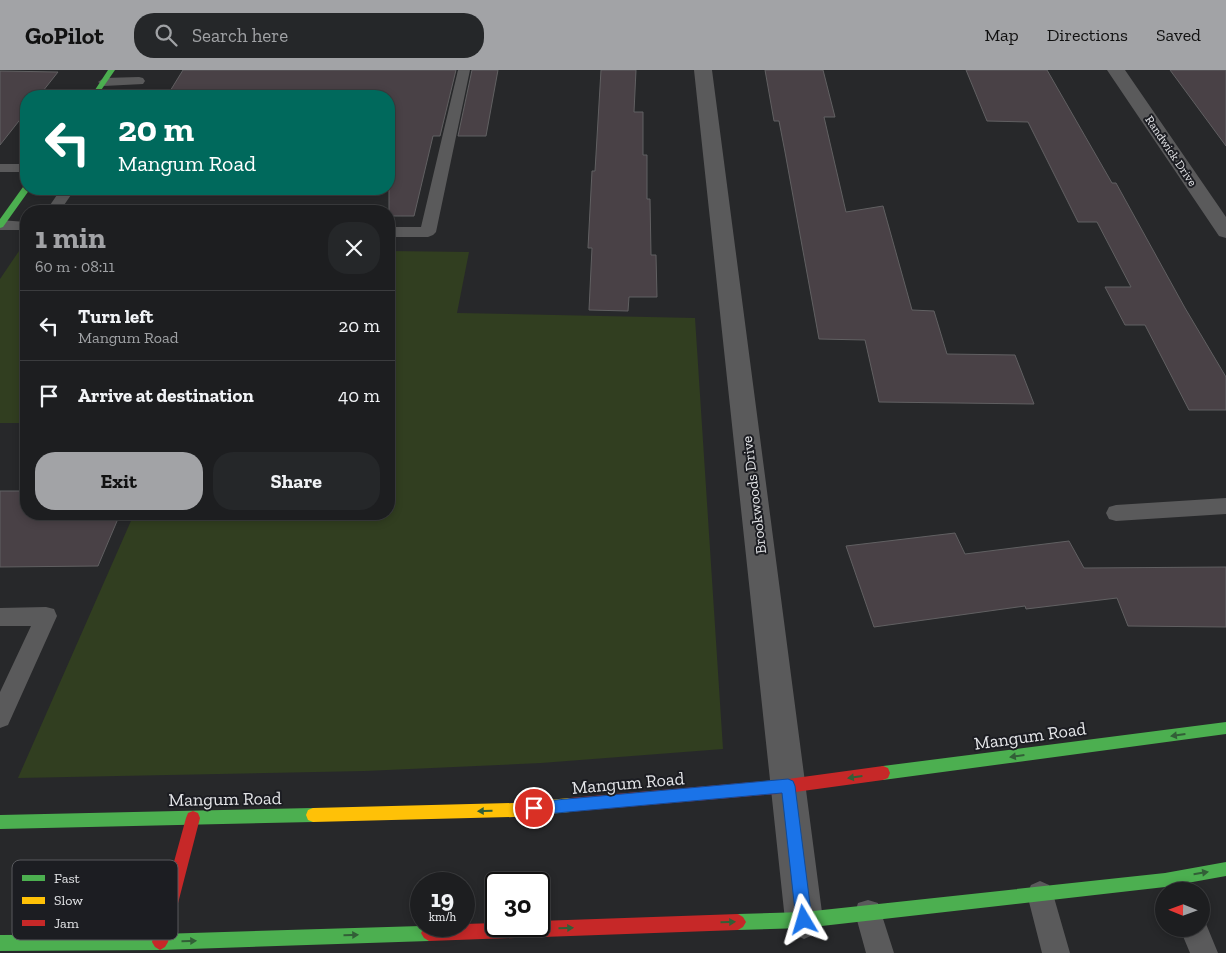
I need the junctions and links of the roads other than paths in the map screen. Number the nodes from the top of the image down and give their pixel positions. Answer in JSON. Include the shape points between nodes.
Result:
{"nodes":[{"id":1,"x":112,"y":70,"type":"edge"},
{"id":2,"x":146,"y":70,"type":"edge"},
{"id":3,"x":464,"y":70,"type":"edge"},
{"id":4,"x":704,"y":70,"type":"edge"},
{"id":5,"x":1116,"y":70,"type":"edge"},
{"id":6,"x":104,"y":82,"type":"junction"},
{"id":7,"x":139,"y":82,"type":"junction"},
{"id":8,"x":98,"y":90,"type":"edge"},
{"id":9,"x":133,"y":90,"type":"edge"},
{"id":10,"x":0,"y":168,"type":"edge"},
{"id":11,"x":20,"y":168,"type":"edge"},
{"id":12,"x":22,"y":195,"type":"edge"},
{"id":13,"x":0,"y":225,"type":"edge"},
{"id":14,"x":20,"y":226,"type":"edge"},
{"id":15,"x":395,"y":232,"type":"edge"},
{"id":16,"x":1226,"y":232,"type":"edge"},
{"id":17,"x":1226,"y":506,"type":"edge"},
{"id":18,"x":1116,"y":513,"type":"dead end"},
{"id":19,"x":0,"y":617,"type":"edge"},
{"id":20,"x":0,"y":717,"type":"edge"},
{"id":21,"x":1226,"y":728,"type":"edge"},
{"id":22,"x":788,"y":786,"type":"junction"},
{"id":23,"x":193,"y":818,"type":"junction"},
{"id":24,"x":0,"y":822,"type":"edge"},
{"id":25,"x":1226,"y":869,"type":"edge"},
{"id":26,"x":178,"y":875,"type":"edge"},
{"id":27,"x":1184,"y":882,"type":"edge"},
{"id":28,"x":1155,"y":886,"type":"edge"},
{"id":29,"x":1040,"y":894,"type":"junction"},
{"id":30,"x":868,"y":912,"type":"junction"},
{"id":31,"x":804,"y":920,"type":"junction"},
{"id":32,"x":1198,"y":938,"type":"edge"},
{"id":33,"x":0,"y":943,"type":"edge"},
{"id":34,"x":159,"y":947,"type":"edge"},
{"id":35,"x":880,"y":953,"type":"edge"},
{"id":36,"x":1056,"y":953,"type":"edge"},
{"id":37,"x":1204,"y":953,"type":"edge"}],
"edges":[{"from":1,"to":6,"type":"main road"},
{"from":2,"to":7,"type":"lane"},
{"from":3,"to":15,"type":"lane","via":[[428,232]]},
{"from":4,"to":22,"type":"street","name":"Brookwoods Drive"},
{"from":5,"to":16,"type":"street","name":"Randwick Drive"},
{"from":6,"to":7,"type":"lane"},
{"from":6,"to":8,"type":"main road"},
{"from":7,"to":9,"type":"lane"},
{"from":10,"to":11,"type":"lane"},
{"from":12,"to":13,"type":"main road"},
{"from":13,"to":14,"type":"lane"},
{"from":17,"to":18,"type":"lane"},
{"from":19,"to":20,"type":"lane","via":[[46,616]]},
{"from":21,"to":22,"type":"main road","name":"Mangum Road","one_way":true},
{"from":22,"to":23,"type":"main road","name":"Mangum Road","one_way":true,"via":[[514,810]]},
{"from":22,"to":31,"type":"street","name":"Brookwoods Drive"},
{"from":23,"to":24,"type":"main road","name":"Mangum Road"},
{"from":23,"to":26,"type":"main road"},
{"from":27,"to":25,"type":"main road","one_way":true},
{"from":28,"to":29,"type":"main road"},
{"from":29,"to":30,"type":"main road"},
{"from":29,"to":36,"type":"lane"},
{"from":30,"to":31,"type":"main road"},
{"from":30,"to":35,"type":"lane"},
{"from":34,"to":31,"type":"main road","one_way":true},
{"from":32,"to":37,"type":"lane"},
{"from":33,"to":34,"type":"main road"}]}
